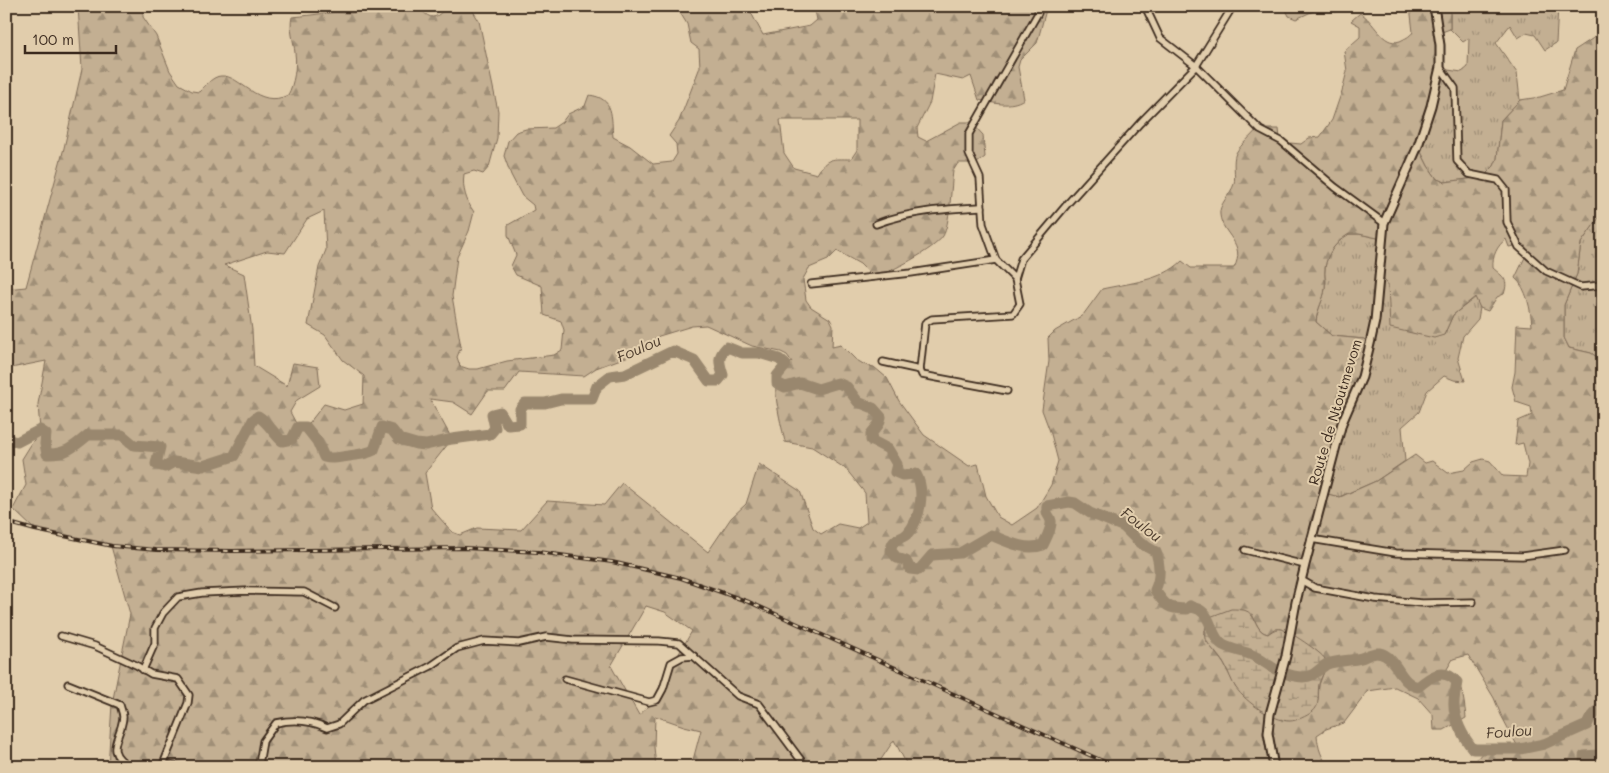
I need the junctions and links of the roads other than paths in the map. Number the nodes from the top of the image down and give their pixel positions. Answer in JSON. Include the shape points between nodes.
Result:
{"nodes":[{"id":1,"x":1038,"y":6,"type":"edge"},
{"id":2,"x":1145,"y":6,"type":"edge"},
{"id":3,"x":1232,"y":6,"type":"edge"},
{"id":4,"x":1437,"y":7,"type":"edge"},
{"id":5,"x":1196,"y":66,"type":"junction"},
{"id":6,"x":1440,"y":67,"type":"junction"},
{"id":7,"x":982,"y":207,"type":"junction"},
{"id":8,"x":1384,"y":223,"type":"junction"},
{"id":9,"x":876,"y":224,"type":"dead end"},
{"id":10,"x":996,"y":260,"type":"junction"},
{"id":11,"x":1015,"y":279,"type":"junction"},
{"id":12,"x":811,"y":284,"type":"dead end"},
{"id":13,"x":1603,"y":285,"type":"edge"},
{"id":14,"x":882,"y":362,"type":"dead end"},
{"id":15,"x":920,"y":370,"type":"junction"},
{"id":16,"x":1007,"y":391,"type":"dead end"},
{"id":17,"x":1311,"y":539,"type":"junction"},
{"id":18,"x":1245,"y":550,"type":"dead end"},
{"id":19,"x":1566,"y":550,"type":"dead end"},
{"id":20,"x":1304,"y":565,"type":"junction"},
{"id":21,"x":1301,"y":580,"type":"junction"},
{"id":22,"x":1473,"y":602,"type":"dead end"},
{"id":23,"x":335,"y":608,"type":"dead end"},
{"id":24,"x":61,"y":636,"type":"dead end"},
{"id":25,"x":694,"y":656,"type":"junction"},
{"id":26,"x":143,"y":670,"type":"junction"},
{"id":27,"x":564,"y":679,"type":"dead end"},
{"id":28,"x":68,"y":684,"type":"dead end"},
{"id":29,"x":163,"y":766,"type":"edge"},
{"id":30,"x":130,"y":767,"type":"edge"},
{"id":31,"x":180,"y":767,"type":"edge"},
{"id":32,"x":257,"y":767,"type":"edge"},
{"id":33,"x":806,"y":767,"type":"edge"},
{"id":34,"x":1274,"y":767,"type":"edge"}],
"edges":[{"from":1,"to":7,"type":"street","via":[[1038,13],[969,134],[969,154],[980,178]]},
{"from":2,"to":5,"type":"street","via":[[1160,38]]},
{"from":3,"to":5,"type":"street"},
{"from":4,"to":6,"type":"street","name":"Route de Ntoutmevom"},
{"from":5,"to":8,"type":"street","via":[[1260,130],[1281,141]]},
{"from":5,"to":11,"type":"street","via":[[1069,202],[1021,259]]},
{"from":6,"to":8,"type":"street","name":"Route de Ntoutmevom","via":[[1418,146]]},
{"from":6,"to":13,"type":"street","via":[[1456,88],[1457,161],[1469,174],[1498,180],[1506,190],[1507,222],[1519,247],[1546,271],[1581,287]]},
{"from":7,"to":9,"type":"street","via":[[936,210]]},
{"from":7,"to":10,"type":"street","via":[[983,224]]},
{"from":8,"to":17,"type":"street","name":"Route de Ntoutmevom","via":[[1370,344],[1362,377],[1342,423]]},
{"from":10,"to":11,"type":"street"},
{"from":10,"to":12,"type":"street"},
{"from":11,"to":15,"type":"street","via":[[1020,304],[1013,314],[932,319],[925,323]]},
{"from":14,"to":15,"type":"street"},
{"from":15,"to":16,"type":"street","via":[[922,375]]},
{"from":17,"to":19,"type":"street","via":[[1396,553],[1522,556]]},
{"from":17,"to":20,"type":"street","name":"Route de Ntoutmevom"},
{"from":18,"to":20,"type":"street"},
{"from":20,"to":21,"type":"street","name":"Route de Ntoutmevom"},
{"from":21,"to":22,"type":"street","via":[[1315,588],[1374,599],[1422,603]]},
{"from":21,"to":34,"type":"street","name":"Route de Ntoutmevom","via":[[1286,656],[1270,714],[1268,733]]},
{"from":23,"to":26,"type":"street","via":[[304,592],[246,591],[178,597],[163,613],[155,628],[156,643]]},
{"from":24,"to":26,"type":"street","via":[[94,646]]},
{"from":25,"to":27,"type":"street","via":[[682,657],[671,663],[657,700],[649,702]]},
{"from":25,"to":32,"type":"street","via":[[679,644],[659,641],[546,637],[519,643],[484,641],[456,648],[431,666],[364,700],[339,724],[327,728],[294,719],[276,723],[262,741]]},
{"from":25,"to":33,"type":"street","via":[[738,696],[759,704]]},
{"from":26,"to":29,"type":"street","via":[[178,679],[189,695]]},
{"from":28,"to":30,"type":"street","via":[[120,705],[123,716],[113,747],[117,756]]},
{"from":29,"to":31,"type":"street"}]}
